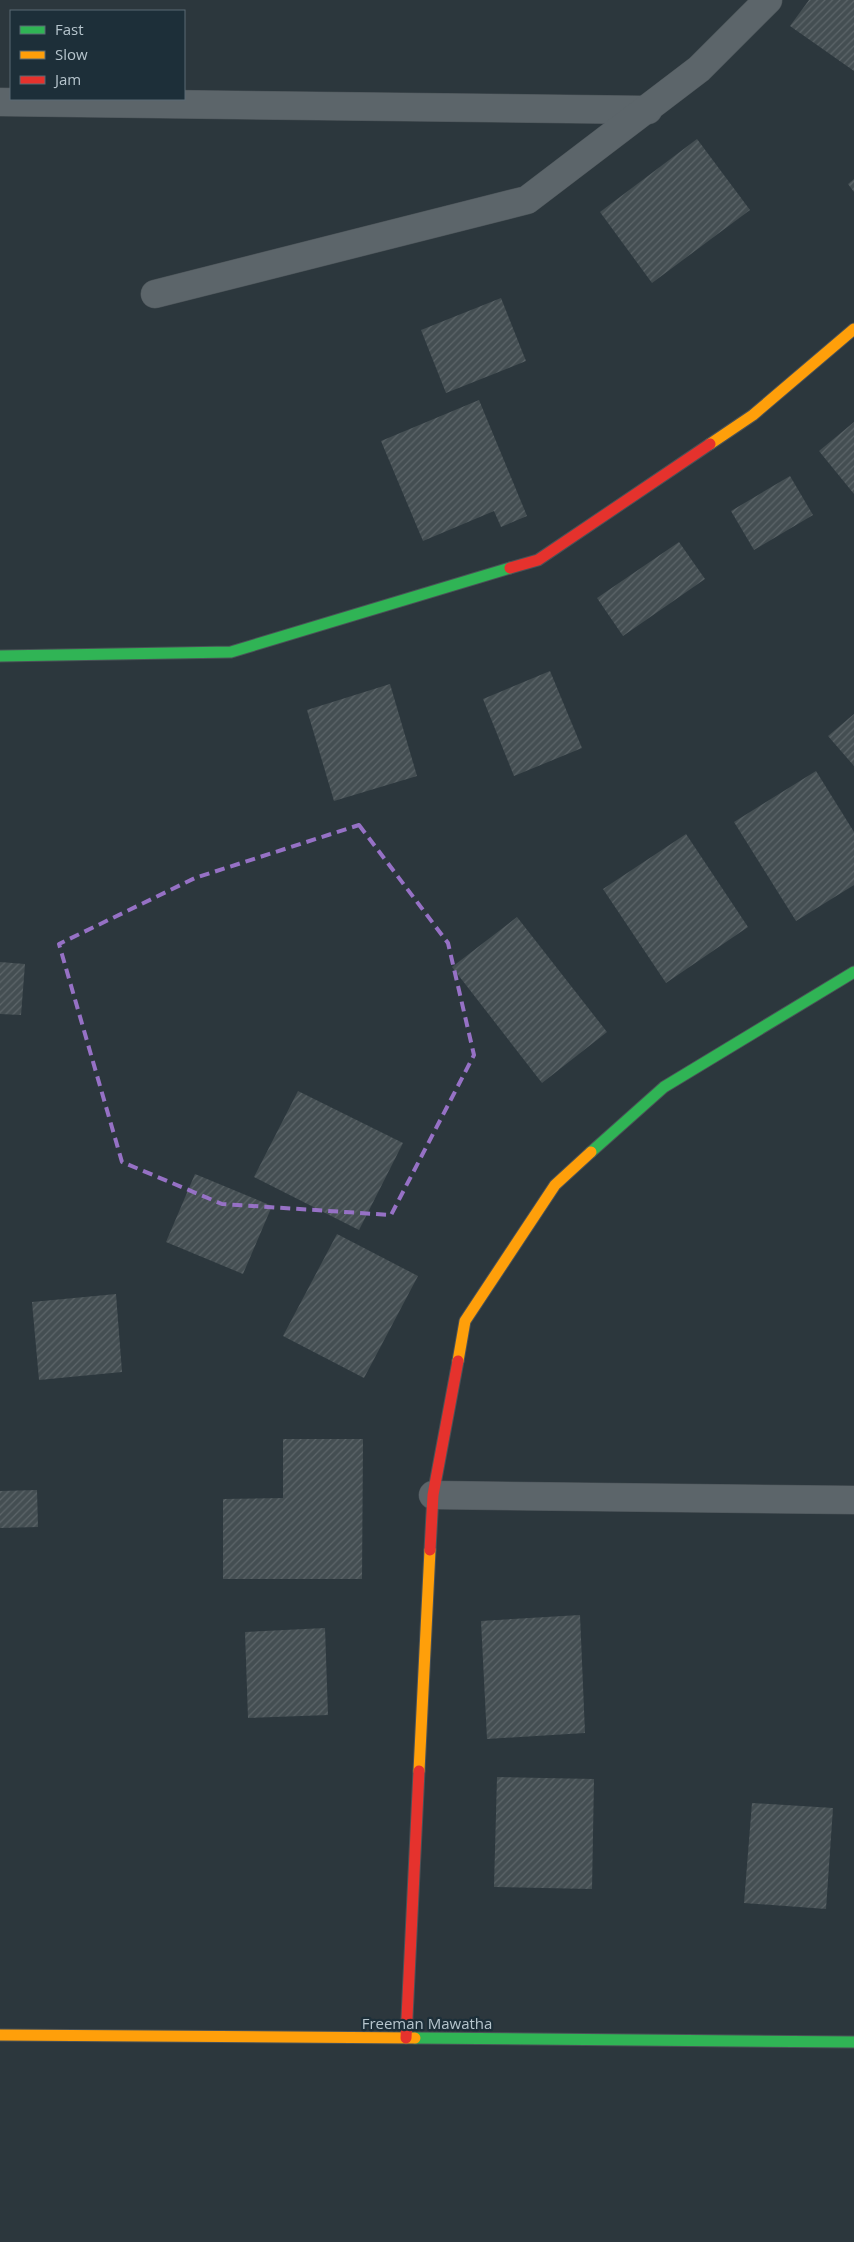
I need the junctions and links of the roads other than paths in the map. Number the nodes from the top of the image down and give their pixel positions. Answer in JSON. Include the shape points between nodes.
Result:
{"nodes":[{"id":1,"x":768,"y":0,"type":"edge"},
{"id":2,"x":0,"y":102,"type":"edge"},
{"id":3,"x":648,"y":110,"type":"junction"},
{"id":4,"x":155,"y":294,"type":"dead end"},
{"id":5,"x":854,"y":328,"type":"edge"},
{"id":6,"x":0,"y":656,"type":"edge"},
{"id":7,"x":854,"y":972,"type":"edge"},
{"id":8,"x":434,"y":1495,"type":"junction"},
{"id":9,"x":854,"y":1500,"type":"edge"},
{"id":10,"x":0,"y":2036,"type":"edge"},
{"id":11,"x":406,"y":2038,"type":"junction"},
{"id":12,"x":854,"y":2042,"type":"edge"}],
"edges":[{"from":1,"to":3,"type":"street","via":[[699,69]]},
{"from":2,"to":3,"type":"street"},
{"from":3,"to":4,"type":"street","via":[[527,200]]},
{"from":5,"to":6,"type":"street","via":[[752,415],[538,560],[232,652]]},
{"from":7,"to":8,"type":"street","via":[[664,1087],[555,1185],[464,1321]]},
{"from":8,"to":9,"type":"street"},
{"from":8,"to":11,"type":"street"},
{"from":10,"to":11,"type":"street","name":"Freeman Mawatha"},
{"from":11,"to":12,"type":"street","name":"Freeman Mawatha"}]}
